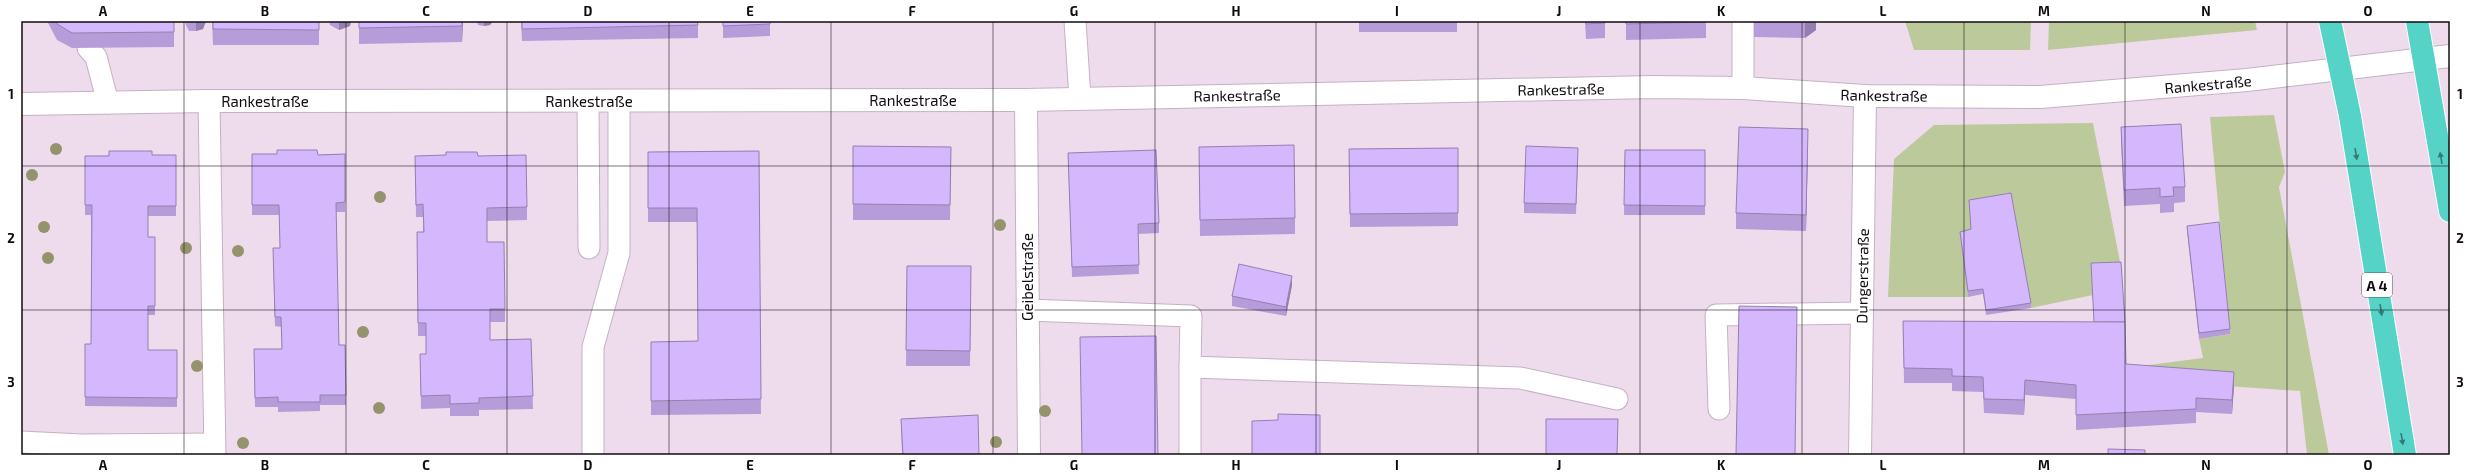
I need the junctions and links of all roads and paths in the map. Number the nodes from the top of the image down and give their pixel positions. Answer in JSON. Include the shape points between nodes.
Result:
{"nodes":[{"id":1,"x":1075,"y":21,"type":"edge"},
{"id":2,"x":1742,"y":21,"type":"edge"},
{"id":3,"x":2330,"y":21,"type":"edge"},
{"id":4,"x":2417,"y":21,"type":"edge"},
{"id":5,"x":88,"y":48,"type":"edge"},
{"id":6,"x":2450,"y":56,"type":"edge"},
{"id":7,"x":1743,"y":88,"type":"junction"},
{"id":8,"x":1864,"y":96,"type":"junction"},
{"id":9,"x":1080,"y":98,"type":"junction"},
{"id":10,"x":1026,"y":100,"type":"junction"},
{"id":11,"x":209,"y":101,"type":"junction"},
{"id":12,"x":588,"y":101,"type":"junction"},
{"id":13,"x":619,"y":101,"type":"junction"},
{"id":14,"x":108,"y":102,"type":"junction"},
{"id":15,"x":21,"y":104,"type":"edge"},
{"id":16,"x":2450,"y":210,"type":"edge"},
{"id":17,"x":589,"y":248,"type":"dead end"},
{"id":18,"x":1027,"y":310,"type":"junction"},
{"id":19,"x":1862,"y":313,"type":"junction"},
{"id":20,"x":1190,"y":366,"type":"junction"},
{"id":21,"x":1617,"y":399,"type":"dead end"},
{"id":22,"x":1718,"y":409,"type":"dead end"},
{"id":23,"x":21,"y":442,"type":"edge"},
{"id":24,"x":214,"y":449,"type":"edge"},
{"id":25,"x":81,"y":450,"type":"edge"},
{"id":26,"x":593,"y":455,"type":"edge"},
{"id":27,"x":1029,"y":455,"type":"edge"},
{"id":28,"x":1190,"y":455,"type":"edge"},
{"id":29,"x":1860,"y":455,"type":"edge"},
{"id":30,"x":2405,"y":455,"type":"edge"}],
"edges":[{"from":1,"to":9,"type":"lane"},
{"from":2,"to":7,"type":"lane"},
{"from":3,"to":30,"type":"highway","number":"A 4","one_way":true,"bridge":true,"via":[[2350,116]]},
{"from":16,"to":4,"type":"highway","one_way":true,"bridge":true},
{"from":5,"to":14,"type":"lane","via":[[96,57]]},
{"from":6,"to":8,"type":"street","name":"Rankestraße","via":[[2247,80],[2040,97]]},
{"from":7,"to":8,"type":"street","name":"Rankestraße"},
{"from":7,"to":9,"type":"street","name":"Rankestraße","via":[[1644,87]]},
{"from":8,"to":19,"type":"street","name":"Dungerstraße"},
{"from":9,"to":10,"type":"street","name":"Rankestraße"},
{"from":10,"to":13,"type":"street","name":"Rankestraße"},
{"from":10,"to":18,"type":"street","name":"Geibelstraße"},
{"from":11,"to":12,"type":"street","name":"Rankestraße"},
{"from":11,"to":14,"type":"street","name":"Rankestraße"},
{"from":11,"to":24,"type":"lane"},
{"from":12,"to":13,"type":"street","name":"Rankestraße"},
{"from":12,"to":17,"type":"lane"},
{"from":13,"to":26,"type":"lane","via":[[620,253],[593,347]]},
{"from":14,"to":15,"type":"street","name":"Rankestraße"},
{"from":18,"to":20,"type":"lane","via":[[1191,316]]},
{"from":18,"to":27,"type":"street","name":"Geibelstraße"},
{"from":19,"to":22,"type":"lane","via":[[1716,315]]},
{"from":19,"to":29,"type":"street","name":"Dungerstraße"},
{"from":20,"to":21,"type":"lane","via":[[1520,378]]},
{"from":20,"to":28,"type":"lane"},
{"from":23,"to":25,"type":"lane"},
{"from":24,"to":25,"type":"lane"}]}
